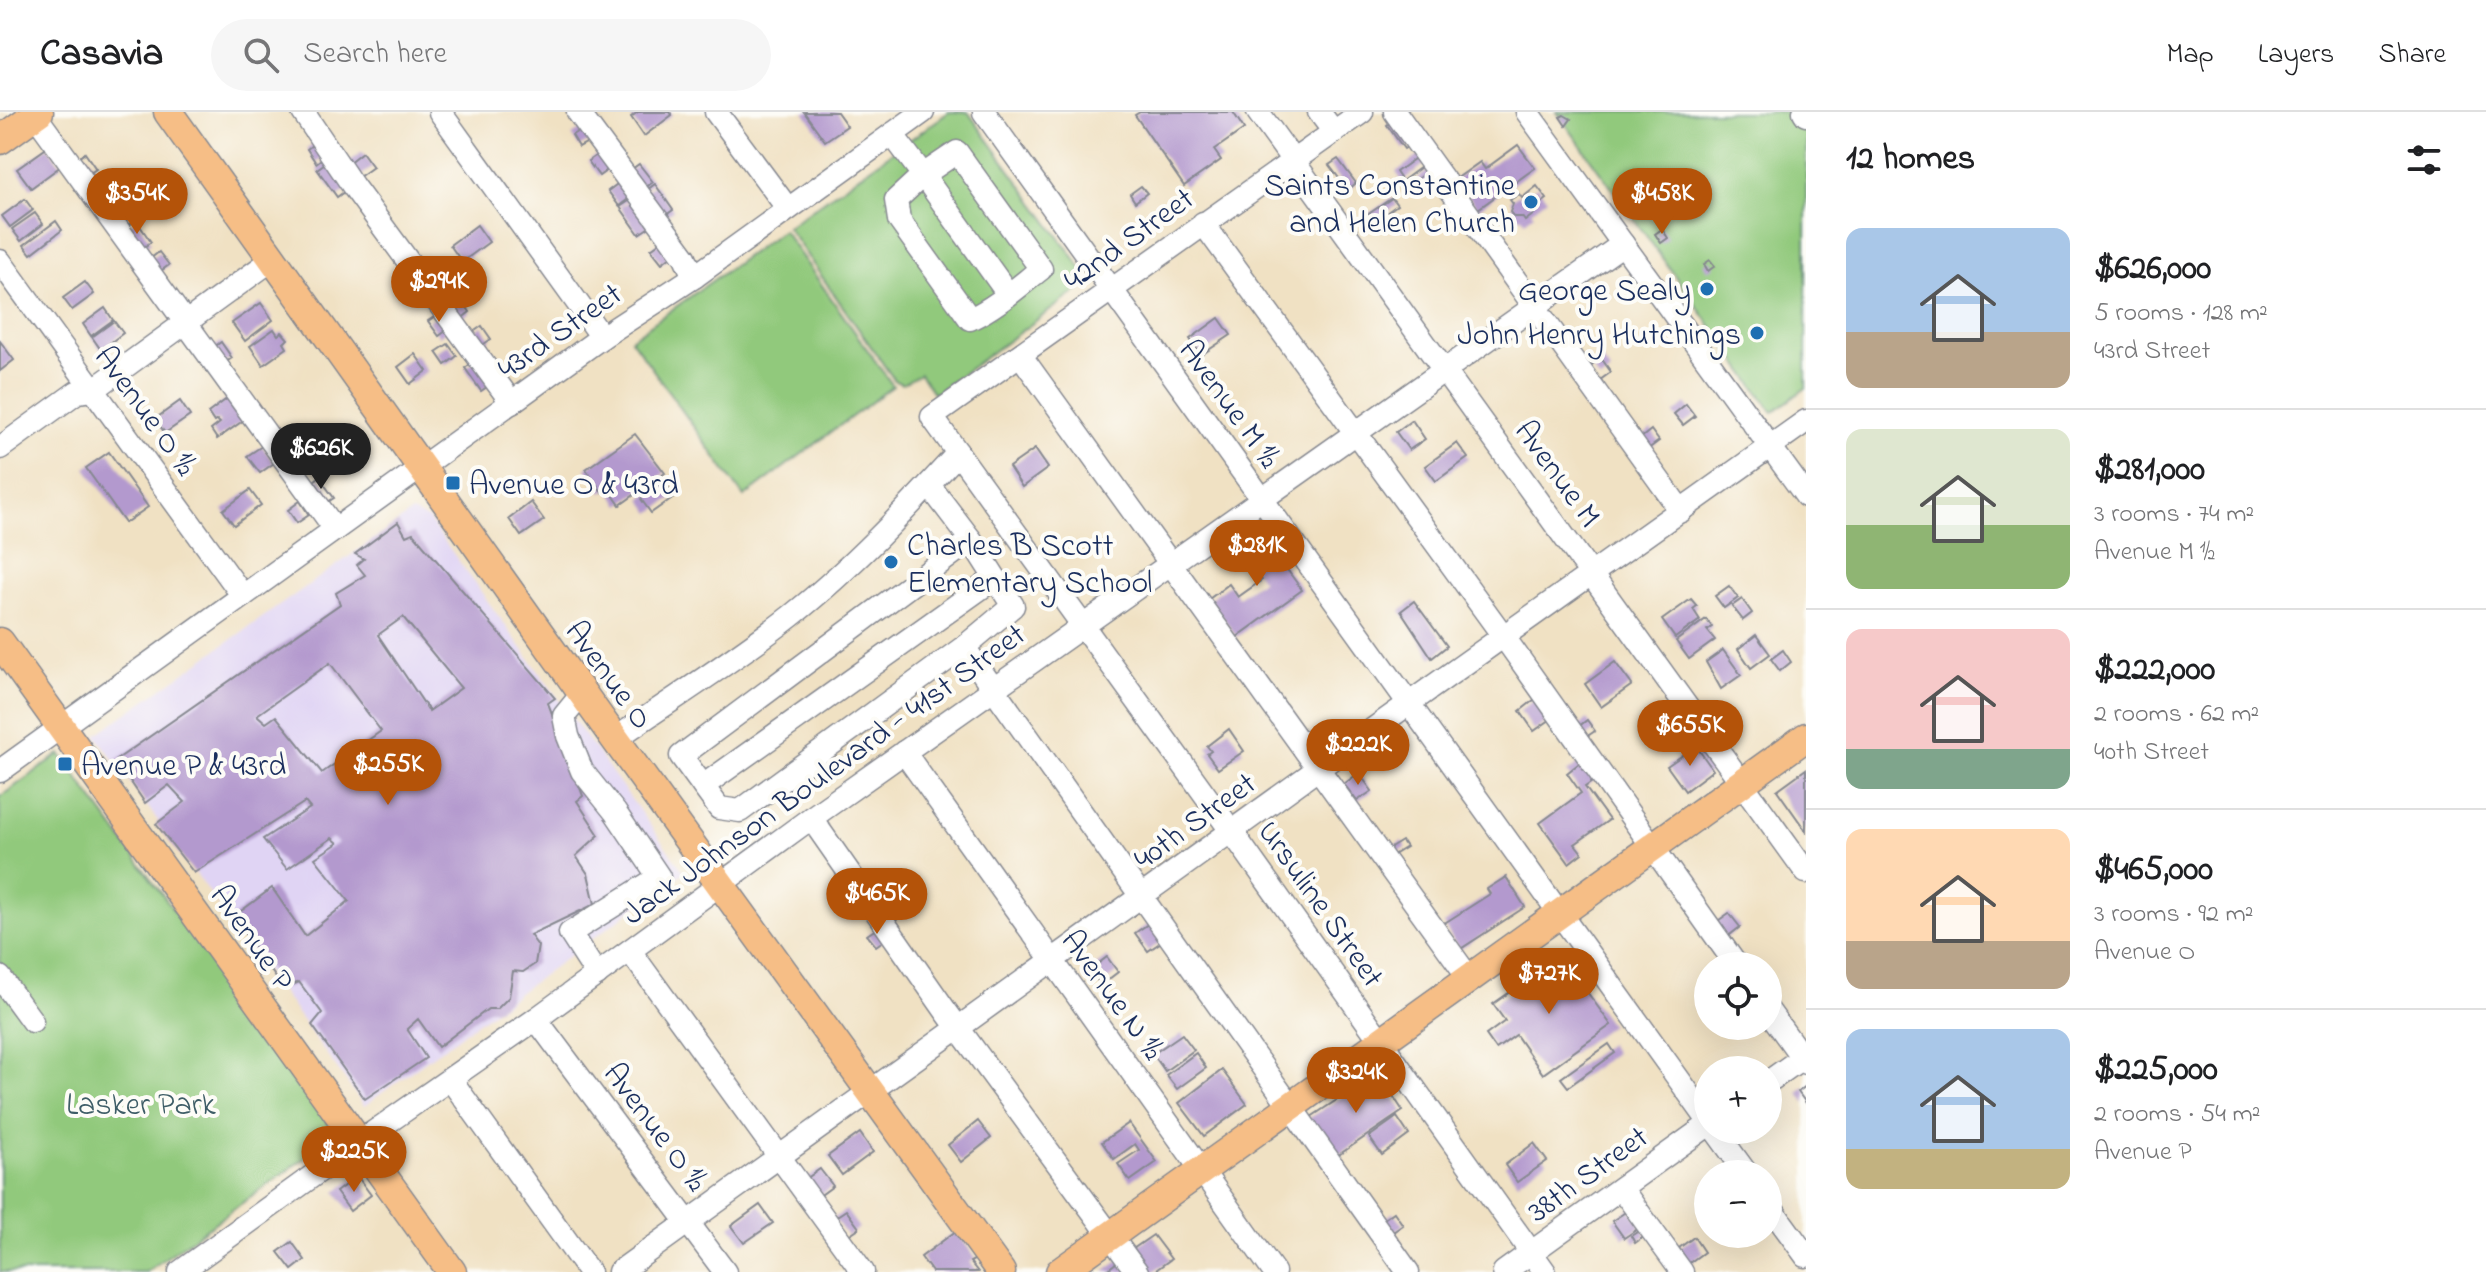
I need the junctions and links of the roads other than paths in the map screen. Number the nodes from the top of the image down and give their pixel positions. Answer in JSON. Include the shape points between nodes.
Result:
{"nodes":[{"id":1,"x":168,"y":112,"type":"edge"},
{"id":2,"x":303,"y":112,"type":"edge"},
{"id":3,"x":440,"y":112,"type":"edge"},
{"id":4,"x":578,"y":112,"type":"edge"},
{"id":5,"x":716,"y":112,"type":"edge"},
{"id":6,"x":923,"y":112,"type":"edge"},
{"id":7,"x":984,"y":112,"type":"edge"},
{"id":8,"x":1258,"y":112,"type":"edge"},
{"id":9,"x":1319,"y":112,"type":"edge"},
{"id":10,"x":1362,"y":112,"type":"edge"},
{"id":11,"x":1395,"y":112,"type":"edge"},
{"id":12,"x":1527,"y":112,"type":"edge"},
{"id":13,"x":36,"y":113,"type":"edge"},
{"id":14,"x":1334,"y":132,"type":"junction"},
{"id":15,"x":892,"y":134,"type":"junction"},
{"id":16,"x":0,"y":140,"type":"edge"},
{"id":17,"x":1293,"y":160,"type":"junction"},
{"id":18,"x":923,"y":175,"type":"junction"},
{"id":19,"x":788,"y":209,"type":"junction"},
{"id":20,"x":1203,"y":223,"type":"junction"},
{"id":21,"x":1623,"y":244,"type":"junction"},
{"id":22,"x":273,"y":259,"type":"junction"},
{"id":23,"x":0,"y":261,"type":"edge"},
{"id":24,"x":694,"y":277,"type":"junction"},
{"id":25,"x":1110,"y":290,"type":"junction"},
{"id":26,"x":1008,"y":294,"type":"junction"},
{"id":27,"x":1535,"y":306,"type":"junction"},
{"id":28,"x":185,"y":323,"type":"junction"},
{"id":29,"x":602,"y":337,"type":"junction"},
{"id":30,"x":1021,"y":356,"type":"junction"},
{"id":31,"x":1444,"y":370,"type":"junction"},
{"id":32,"x":93,"y":390,"type":"junction"},
{"id":33,"x":512,"y":403,"type":"junction"},
{"id":34,"x":932,"y":417,"type":"joint"},
{"id":35,"x":1806,"y":421,"type":"edge"},
{"id":36,"x":1354,"y":434,"type":"junction"},
{"id":37,"x":1771,"y":446,"type":"junction"},
{"id":38,"x":0,"y":448,"type":"edge"},
{"id":39,"x":958,"y":453,"type":"junction"},
{"id":40,"x":420,"y":467,"type":"junction"},
{"id":41,"x":929,"y":485,"type":"junction"},
{"id":42,"x":1806,"y":496,"type":"edge"},
{"id":43,"x":1261,"y":500,"type":"junction"},
{"id":44,"x":1681,"y":511,"type":"junction"},
{"id":45,"x":335,"y":529,"type":"junction"},
{"id":46,"x":971,"y":540,"type":"junction"},
{"id":47,"x":1170,"y":564,"type":"junction"},
{"id":48,"x":1591,"y":573,"type":"junction"},
{"id":49,"x":995,"y":578,"type":"junction"},
{"id":50,"x":243,"y":596,"type":"junction"},
{"id":51,"x":1082,"y":626,"type":"junction"},
{"id":52,"x":1504,"y":637,"type":"junction"},
{"id":53,"x":0,"y":642,"type":"edge"},
{"id":54,"x":964,"y":647,"type":"junction"},
{"id":55,"x":992,"y":690,"type":"junction"},
{"id":56,"x":582,"y":694,"type":"junction"},
{"id":57,"x":1408,"y":703,"type":"junction"},
{"id":58,"x":62,"y":727,"type":"junction"},
{"id":59,"x":1806,"y":737,"type":"edge"},
{"id":60,"x":615,"y":739,"type":"junction"},
{"id":61,"x":904,"y":752,"type":"junction"},
{"id":62,"x":1319,"y":768,"type":"junction"},
{"id":63,"x":0,"y":771,"type":"edge"},
{"id":64,"x":1742,"y":783,"type":"junction"},
{"id":65,"x":703,"y":786,"type":"junction"},
{"id":66,"x":811,"y":818,"type":"junction"},
{"id":67,"x":1232,"y":832,"type":"junction"},
{"id":68,"x":1652,"y":848,"type":"junction"},
{"id":69,"x":1806,"y":872,"type":"edge"},
{"id":70,"x":720,"y":885,"type":"junction"},
{"id":71,"x":1142,"y":897,"type":"junction"},
{"id":72,"x":1559,"y":914,"type":"junction"},
{"id":73,"x":630,"y":951,"type":"junction"},
{"id":74,"x":1727,"y":952,"type":"edge"},
{"id":75,"x":1051,"y":962,"type":"junction"},
{"id":76,"x":597,"y":975,"type":"junction"},
{"id":77,"x":0,"y":977,"type":"edge"},
{"id":78,"x":1469,"y":978,"type":"junction"},
{"id":79,"x":536,"y":1019,"type":"junction"},
{"id":80,"x":32,"y":1021,"type":"dead end"},
{"id":81,"x":959,"y":1028,"type":"junction"},
{"id":82,"x":1782,"y":1028,"type":"edge"},
{"id":83,"x":1381,"y":1042,"type":"junction"},
{"id":84,"x":1805,"y":1058,"type":"edge"},
{"id":85,"x":1782,"y":1073,"type":"edge"},
{"id":86,"x":451,"y":1080,"type":"junction"},
{"id":87,"x":870,"y":1093,"type":"junction"},
{"id":88,"x":1694,"y":1103,"type":"edge"},
{"id":89,"x":1291,"y":1106,"type":"junction"},
{"id":90,"x":1694,"y":1133,"type":"edge"},
{"id":91,"x":358,"y":1143,"type":"junction"},
{"id":92,"x":779,"y":1157,"type":"junction"},
{"id":93,"x":1201,"y":1169,"type":"junction"},
{"id":94,"x":1621,"y":1188,"type":"junction"},
{"id":95,"x":690,"y":1221,"type":"junction"},
{"id":96,"x":1782,"y":1223,"type":"edge"},
{"id":97,"x":1111,"y":1235,"type":"junction"},
{"id":98,"x":1531,"y":1252,"type":"junction"},
{"id":99,"x":1806,"y":1256,"type":"edge"},
{"id":100,"x":180,"y":1272,"type":"edge"},
{"id":101,"x":452,"y":1272,"type":"edge"},
{"id":102,"x":589,"y":1272,"type":"edge"},
{"id":103,"x":619,"y":1272,"type":"edge"},
{"id":104,"x":725,"y":1272,"type":"edge"},
{"id":105,"x":863,"y":1272,"type":"edge"},
{"id":106,"x":1001,"y":1272,"type":"edge"},
{"id":107,"x":1060,"y":1272,"type":"edge"},
{"id":108,"x":1137,"y":1272,"type":"edge"},
{"id":109,"x":1274,"y":1272,"type":"edge"},
{"id":110,"x":1408,"y":1272,"type":"edge"},
{"id":111,"x":1504,"y":1272,"type":"edge"},
{"id":112,"x":1545,"y":1272,"type":"edge"},
{"id":113,"x":1682,"y":1272,"type":"edge"}],
"edges":[{"from":1,"to":22,"type":"main road","name":"Avenue O"},
{"from":2,"to":33,"type":"street"},
{"from":3,"to":29,"type":"street"},
{"from":4,"to":24,"type":"street","via":[[685,257]]},
{"from":5,"to":19,"type":"street"},
{"from":6,"to":15,"type":"street","name":"43rd Street"},
{"from":7,"to":25,"type":"street","name":"Avenue M ½"},
{"from":8,"to":17,"type":"street","name":"Avenue M"},
{"from":9,"to":14,"type":"street"},
{"from":10,"to":14,"type":"street","name":"42nd Street"},
{"from":11,"to":27,"type":"street"},
{"from":12,"to":21,"type":"street"},
{"from":13,"to":16,"type":"main road"},
{"from":13,"to":28,"type":"street"},
{"from":14,"to":17,"type":"street","name":"42nd Street"},
{"from":15,"to":18,"type":"street"},
{"from":15,"to":19,"type":"street","name":"43rd Street"},
{"from":17,"to":20,"type":"street","name":"42nd Street"},
{"from":17,"to":31,"type":"street","name":"Avenue M"},
{"from":18,"to":26,"type":"street"},
{"from":18,"to":26,"type":"street","via":[[896,200],[899,220],[970,319]]},
{"from":18,"to":26,"type":"street","via":[[957,152],[967,165],[1041,269]]},
{"from":19,"to":24,"type":"street","name":"43rd Street"},
{"from":20,"to":25,"type":"street","name":"42nd Street"},
{"from":20,"to":36,"type":"street"},
{"from":21,"to":27,"type":"street","name":"Jack Johnson Boulevard - 41st Street"},
{"from":21,"to":37,"type":"street"},
{"from":22,"to":28,"type":"street"},
{"from":22,"to":40,"type":"main road","name":"Avenue O"},
{"from":23,"to":32,"type":"street","name":"Avenue O ½"},
{"from":24,"to":29,"type":"street","name":"43rd Street"},
{"from":25,"to":30,"type":"street","name":"42nd Street"},
{"from":25,"to":43,"type":"street","name":"Avenue M ½"},
{"from":27,"to":31,"type":"street","name":"Jack Johnson Boulevard - 41st Street"},
{"from":27,"to":44,"type":"street"},
{"from":28,"to":32,"type":"street"},
{"from":28,"to":45,"type":"street"},
{"from":29,"to":33,"type":"street","name":"43rd Street"},
{"from":30,"to":34,"type":"street","name":"42nd Street"},
{"from":30,"to":47,"type":"street"},
{"from":31,"to":36,"type":"street","name":"Jack Johnson Boulevard - 41st Street"},
{"from":31,"to":48,"type":"street","name":"Avenue M"},
{"from":32,"to":38,"type":"street","via":[[77,392]]},
{"from":32,"to":50,"type":"street","name":"Avenue O ½"},
{"from":33,"to":40,"type":"street","name":"43rd Street"},
{"from":34,"to":39,"type":"street","name":"Ursuline Street"},
{"from":35,"to":37,"type":"street","name":"40th Street"},
{"from":36,"to":43,"type":"street","name":"Jack Johnson Boulevard - 41st Street"},
{"from":36,"to":52,"type":"street"},
{"from":37,"to":42,"type":"street"},
{"from":37,"to":44,"type":"street","name":"40th Street"},
{"from":39,"to":41,"type":"street"},
{"from":39,"to":51,"type":"street","name":"Ursuline Street"},
{"from":40,"to":45,"type":"street","name":"43rd Street"},
{"from":40,"to":56,"type":"main road","name":"Avenue O"},
{"from":41,"to":46,"type":"street"},
{"from":41,"to":60,"type":"street","via":[[793,614]]},
{"from":43,"to":47,"type":"street","name":"Jack Johnson Boulevard - 41st Street"},
{"from":43,"to":57,"type":"street","name":"Avenue M ½"},
{"from":44,"to":48,"type":"street","name":"40th Street"},
{"from":45,"to":50,"type":"street","name":"43rd Street"},
{"from":46,"to":49,"type":"street"},
{"from":46,"to":65,"type":"street","via":[[681,756]]},
{"from":47,"to":51,"type":"street","name":"Jack Johnson Boulevard - 41st Street"},
{"from":47,"to":62,"type":"street"},
{"from":48,"to":52,"type":"street","name":"40th Street"},
{"from":48,"to":64,"type":"street","name":"Avenue M"},
{"from":49,"to":54,"type":"street","via":[[1013,606]]},
{"from":49,"to":65,"type":"street"},
{"from":50,"to":58,"type":"street","name":"43rd Street"},
{"from":51,"to":55,"type":"street","name":"Jack Johnson Boulevard - 41st Street"},
{"from":51,"to":67,"type":"street","name":"Ursuline Street"},
{"from":52,"to":57,"type":"street","name":"40th Street"},
{"from":52,"to":68,"type":"street"},
{"from":53,"to":58,"type":"main road","name":"Avenue P"},
{"from":54,"to":55,"type":"street"},
{"from":54,"to":65,"type":"street","via":[[740,811],[719,808]]},
{"from":55,"to":61,"type":"street","name":"Jack Johnson Boulevard - 41st Street"},
{"from":55,"to":71,"type":"street"},
{"from":56,"to":60,"type":"main road","name":"Avenue O"},
{"from":56,"to":76,"type":"street","via":[[564,716],[582,771],[659,877],[570,933]]},
{"from":57,"to":62,"type":"street","name":"40th Street"},
{"from":57,"to":72,"type":"street","name":"Avenue M ½"},
{"from":58,"to":63,"type":"street","name":"43rd Street"},
{"from":58,"to":91,"type":"main road","name":"Avenue P"},
{"from":59,"to":64,"type":"main road"},
{"from":60,"to":70,"type":"main road","name":"Avenue O"},
{"from":61,"to":66,"type":"street","name":"Jack Johnson Boulevard - 41st Street"},
{"from":61,"to":75,"type":"street","name":"Avenue N ½"},
{"from":62,"to":67,"type":"street","name":"40th Street"},
{"from":62,"to":78,"type":"street"},
{"from":64,"to":68,"type":"main road"},
{"from":64,"to":69,"type":"street","name":"Avenue M"},
{"from":66,"to":70,"type":"street","name":"Jack Johnson Boulevard - 41st Street"},
{"from":66,"to":81,"type":"street"},
{"from":67,"to":71,"type":"street","name":"40th Street"},
{"from":67,"to":83,"type":"street","name":"Ursuline Street"},
{"from":68,"to":72,"type":"main road"},
{"from":68,"to":74,"type":"street"},
{"from":70,"to":73,"type":"street","name":"Jack Johnson Boulevard - 41st Street"},
{"from":70,"to":87,"type":"main road","name":"Avenue O"},
{"from":71,"to":75,"type":"street","name":"40th Street"},
{"from":71,"to":89,"type":"street"},
{"from":72,"to":78,"type":"main road"},
{"from":72,"to":88,"type":"street","name":"Avenue M ½"},
{"from":73,"to":76,"type":"street","name":"Jack Johnson Boulevard - 41st Street"},
{"from":73,"to":92,"type":"street"},
{"from":75,"to":81,"type":"street","name":"40th Street"},
{"from":75,"to":93,"type":"street","name":"Avenue N ½"},
{"from":76,"to":79,"type":"street","name":"Jack Johnson Boulevard - 41st Street"},
{"from":77,"to":80,"type":"street"},
{"from":78,"to":83,"type":"main road"},
{"from":79,"to":86,"type":"street","name":"Jack Johnson Boulevard - 41st Street"},
{"from":79,"to":95,"type":"street","name":"Avenue O ½"},
{"from":81,"to":87,"type":"street","name":"40th Street"},
{"from":81,"to":97,"type":"street"},
{"from":82,"to":84,"type":"street"},
{"from":83,"to":89,"type":"main road"},
{"from":83,"to":98,"type":"street","name":"Ursuline Street"},
{"from":84,"to":85,"type":"street"},
{"from":86,"to":91,"type":"street","name":"Jack Johnson Boulevard - 41st Street"},
{"from":86,"to":102,"type":"street"},
{"from":87,"to":92,"type":"street","name":"40th Street"},
{"from":87,"to":106,"type":"main road","name":"Avenue O"},
{"from":89,"to":93,"type":"main road"},
{"from":89,"to":110,"type":"street"},
{"from":90,"to":94,"type":"street","name":"38th Street"},
{"from":91,"to":100,"type":"street","name":"Jack Johnson Boulevard - 41st Street"},
{"from":91,"to":101,"type":"main road","name":"Avenue P"},
{"from":92,"to":95,"type":"street","name":"40th Street"},
{"from":92,"to":105,"type":"street"},
{"from":93,"to":97,"type":"main road"},
{"from":93,"to":109,"type":"street","name":"Avenue N ½"},
{"from":94,"to":98,"type":"street","name":"38th Street"},
{"from":94,"to":113,"type":"street"},
{"from":95,"to":103,"type":"street","name":"40th Street"},
{"from":95,"to":104,"type":"street","name":"Avenue O ½"},
{"from":96,"to":99,"type":"street"},
{"from":97,"to":107,"type":"main road"},
{"from":97,"to":108,"type":"street"},
{"from":98,"to":111,"type":"street","name":"38th Street"},
{"from":98,"to":112,"type":"street","name":"Ursuline Street"}]}
